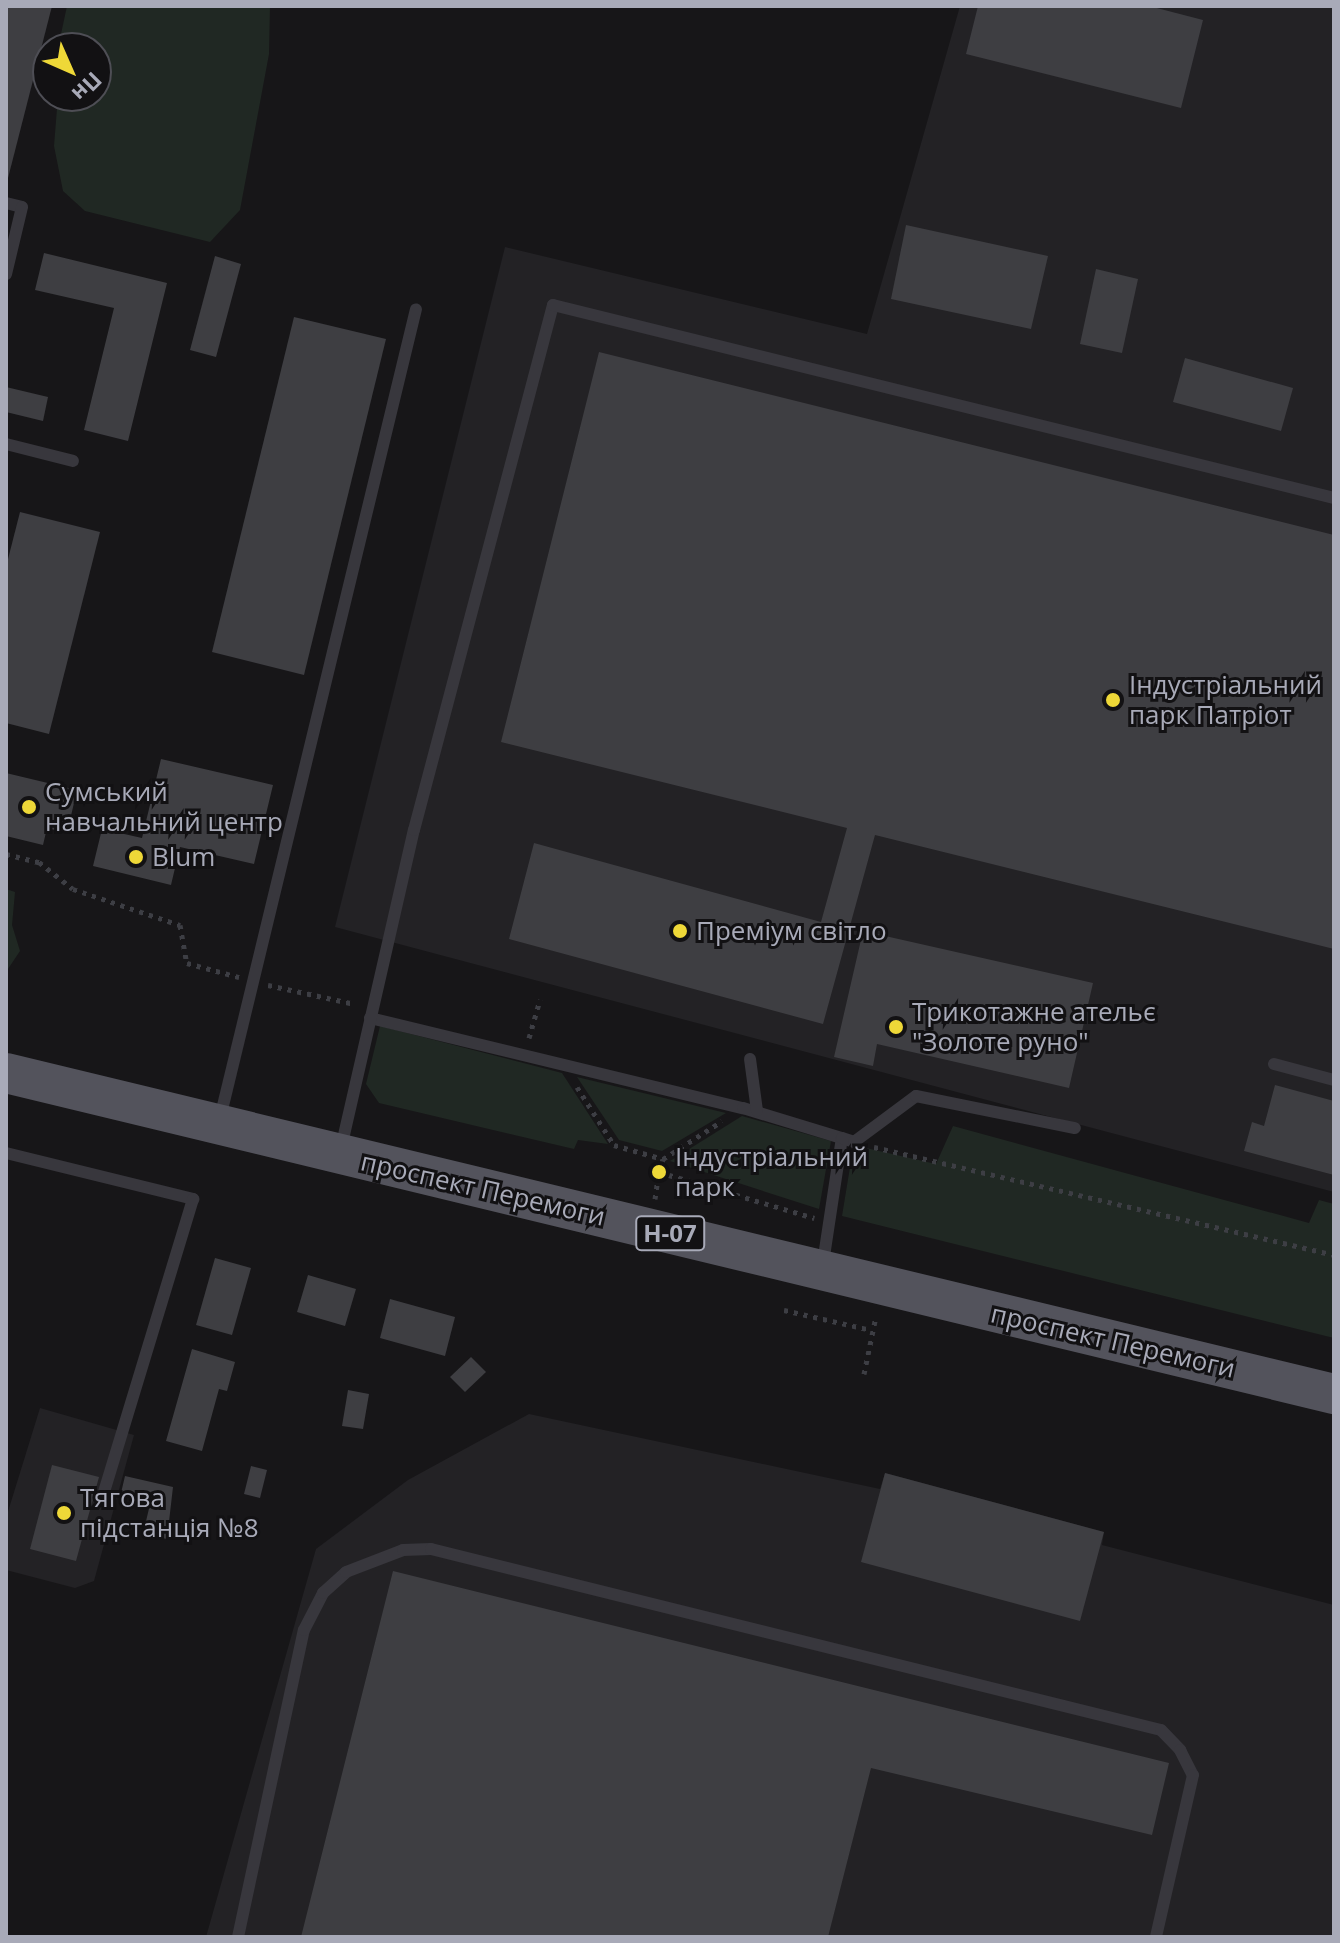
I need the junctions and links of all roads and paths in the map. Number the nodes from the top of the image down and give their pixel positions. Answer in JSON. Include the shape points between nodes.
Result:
{"nodes":[{"id":1,"x":6,"y":203,"type":"edge"},
{"id":2,"x":6,"y":274,"type":"edge"},
{"id":3,"x":416,"y":309,"type":"dead end"},
{"id":4,"x":6,"y":444,"type":"edge"},
{"id":5,"x":73,"y":461,"type":"dead end"},
{"id":6,"x":1334,"y":498,"type":"edge"},
{"id":7,"x":6,"y":854,"type":"edge"},
{"id":8,"x":253,"y":981,"type":"junction"},
{"id":9,"x":540,"y":1000,"type":"dead end"},
{"id":10,"x":370,"y":1018,"type":"junction"},
{"id":11,"x":524,"y":1056,"type":"junction"},
{"id":12,"x":750,"y":1059,"type":"dead end"},
{"id":13,"x":563,"y":1064,"type":"junction"},
{"id":14,"x":1274,"y":1064,"type":"dead end"},
{"id":15,"x":6,"y":1073,"type":"edge"},
{"id":16,"x":1334,"y":1080,"type":"edge"},
{"id":17,"x":743,"y":1108,"type":"junction"},
{"id":18,"x":757,"y":1111,"type":"junction"},
{"id":19,"x":218,"y":1126,"type":"junction"},
{"id":20,"x":1075,"y":1128,"type":"dead end"},
{"id":21,"x":848,"y":1140,"type":"junction"},
{"id":22,"x":6,"y":1153,"type":"edge"},
{"id":23,"x":339,"y":1155,"type":"junction"},
{"id":24,"x":663,"y":1159,"type":"junction"},
{"id":25,"x":807,"y":1217,"type":"dead end"},
{"id":26,"x":1334,"y":1255,"type":"edge"},
{"id":27,"x":822,"y":1270,"type":"junction"},
{"id":28,"x":784,"y":1310,"type":"dead end"},
{"id":29,"x":864,"y":1374,"type":"dead end"},
{"id":30,"x":1334,"y":1394,"type":"edge"},
{"id":31,"x":104,"y":1492,"type":"dead end"},
{"id":32,"x":238,"y":1937,"type":"edge"},
{"id":33,"x":1156,"y":1937,"type":"edge"}],
"edges":[{"from":1,"to":2,"type":"lane","via":[[22,207]]},
{"from":3,"to":8,"type":"lane"},
{"from":4,"to":5,"type":"lane"},
{"from":6,"to":10,"type":"lane","via":[[553,305],[414,830]]},
{"from":7,"to":8,"type":"path","via":[[39,862],[73,889],[180,925],[187,963]]},
{"from":8,"to":10,"type":"path","via":[[354,1004]]},
{"from":8,"to":19,"type":"lane"},
{"from":9,"to":11,"type":"path"},
{"from":10,"to":11,"type":"lane"},
{"from":10,"to":23,"type":"lane"},
{"from":11,"to":13,"type":"lane"},
{"from":12,"to":18,"type":"lane"},
{"from":13,"to":17,"type":"lane"},
{"from":13,"to":24,"type":"path","via":[[614,1145]]},
{"from":14,"to":16,"type":"lane"},
{"from":15,"to":19,"type":"main road","name":"проспект Перемоги","number":"Н-07"},
{"from":17,"to":18,"type":"lane"},
{"from":17,"to":24,"type":"path"},
{"from":18,"to":21,"type":"lane"},
{"from":19,"to":23,"type":"main road","name":"проспект Перемоги","number":"Н-07"},
{"from":20,"to":21,"type":"lane","via":[[916,1096]]},
{"from":21,"to":26,"type":"path"},
{"from":21,"to":27,"type":"lane"},
{"from":22,"to":31,"type":"lane","via":[[193,1199]]},
{"from":23,"to":27,"type":"main road","name":"проспект Перемоги","number":"Н-07"},
{"from":24,"to":25,"type":"path","via":[[659,1172]]},
{"from":27,"to":30,"type":"main road","name":"проспект Перемоги","number":"Н-07"},
{"from":28,"to":29,"type":"path","via":[[871,1330]]},
{"from":32,"to":33,"type":"lane","via":[[304,1630],[323,1593],[346,1572],[403,1550],[431,1549],[1161,1730],[1193,1775]]}]}
